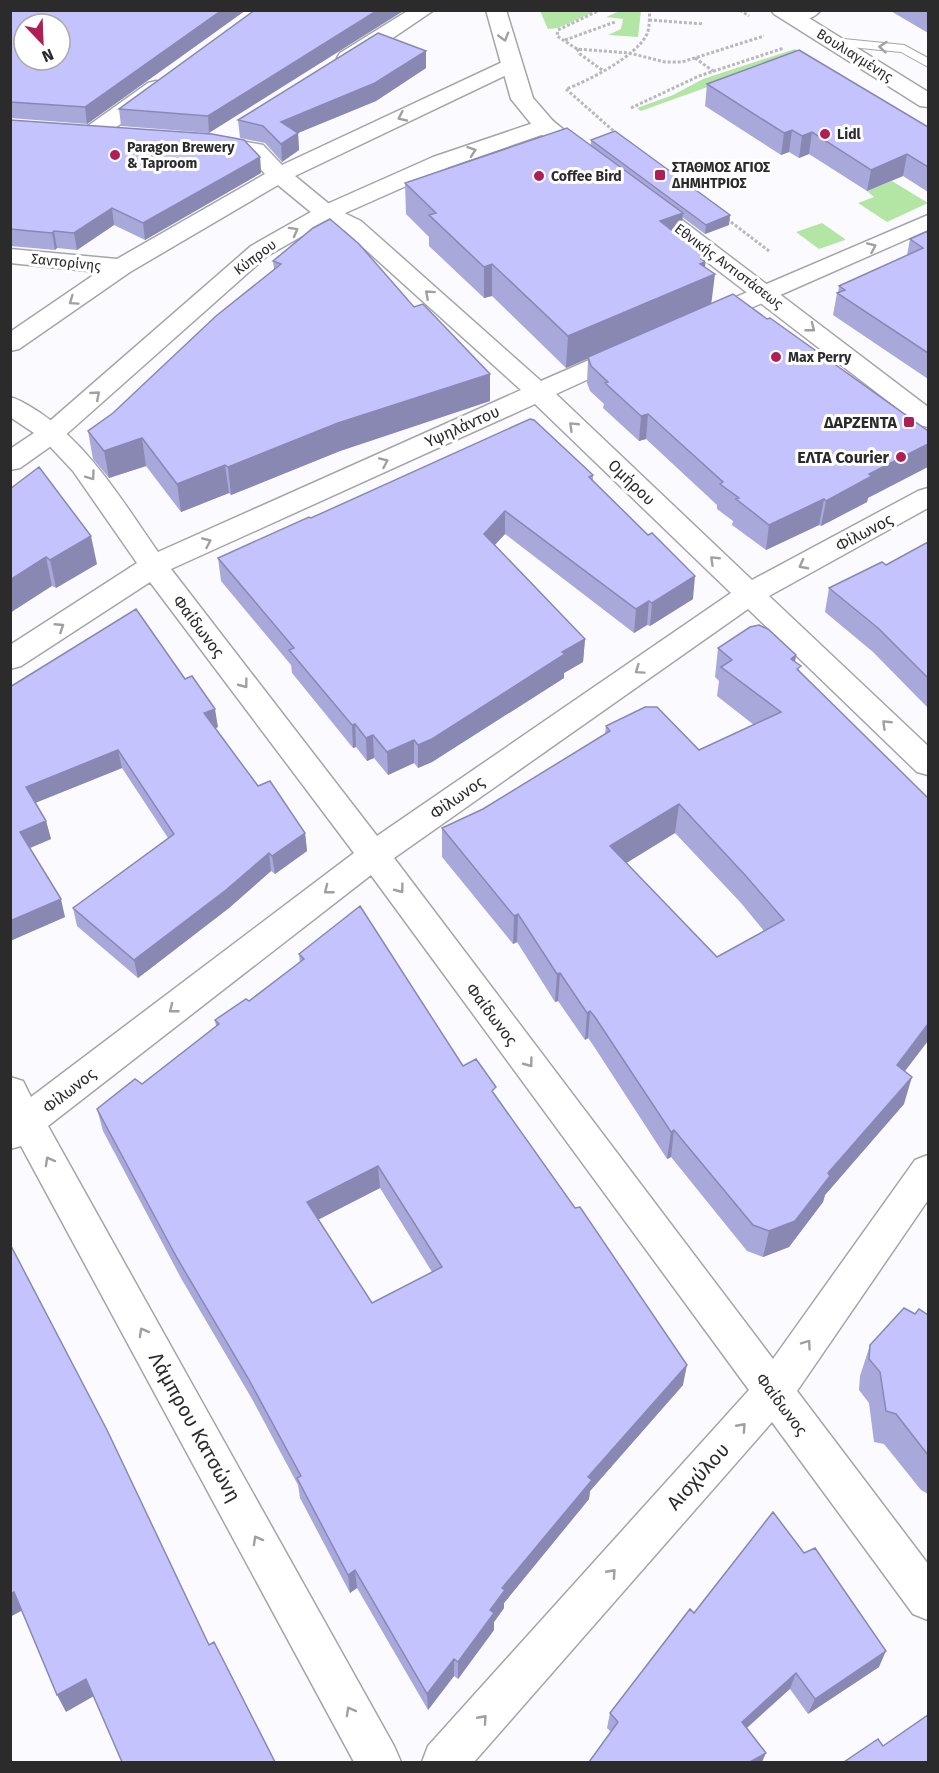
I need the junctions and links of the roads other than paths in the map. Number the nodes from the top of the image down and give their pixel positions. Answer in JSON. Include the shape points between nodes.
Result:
{"nodes":[{"id":1,"x":424,"y":10,"type":"edge"},
{"id":2,"x":496,"y":10,"type":"edge"},
{"id":3,"x":795,"y":13,"type":"edge"},
{"id":4,"x":834,"y":42,"type":"junction"},
{"id":5,"x":928,"y":63,"type":"edge"},
{"id":6,"x":511,"y":64,"type":"junction"},
{"id":7,"x":334,"y":67,"type":"edge"},
{"id":8,"x":169,"y":78,"type":"edge"},
{"id":9,"x":928,"y":101,"type":"edge"},
{"id":10,"x":244,"y":123,"type":"edge"},
{"id":11,"x":544,"y":126,"type":"junction"},
{"id":12,"x":69,"y":131,"type":"edge"},
{"id":13,"x":93,"y":133,"type":"junction"},
{"id":14,"x":126,"y":135,"type":"edge"},
{"id":15,"x":279,"y":175,"type":"junction"},
{"id":16,"x":326,"y":213,"type":"junction"},
{"id":17,"x":928,"y":222,"type":"edge"},
{"id":18,"x":10,"y":256,"type":"edge"},
{"id":19,"x":121,"y":267,"type":"junction"},
{"id":20,"x":765,"y":293,"type":"junction"},
{"id":21,"x":679,"y":330,"type":"edge"},
{"id":22,"x":10,"y":344,"type":"edge"},
{"id":23,"x":646,"y":345,"type":"edge"},
{"id":24,"x":538,"y":392,"type":"junction"},
{"id":25,"x":10,"y":405,"type":"edge"},
{"id":26,"x":928,"y":418,"type":"edge"},
{"id":27,"x":52,"y":433,"type":"junction"},
{"id":28,"x":10,"y":462,"type":"edge"},
{"id":29,"x":928,"y":497,"type":"edge"},
{"id":30,"x":153,"y":566,"type":"junction"},
{"id":31,"x":749,"y":594,"type":"junction"},
{"id":32,"x":10,"y":659,"type":"edge"},
{"id":33,"x":928,"y":764,"type":"edge"},
{"id":34,"x":374,"y":855,"type":"junction"},
{"id":35,"x":16,"y":1116,"type":"edge"},
{"id":36,"x":928,"y":1171,"type":"edge"},
{"id":37,"x":773,"y":1392,"type":"junction"},
{"id":38,"x":928,"y":1599,"type":"edge"},
{"id":39,"x":378,"y":1762,"type":"edge"},
{"id":40,"x":444,"y":1762,"type":"edge"}],
"edges":[{"from":1,"to":7,"type":"street"},
{"from":2,"to":6,"type":"street","name":"Εθνικής Αντιστάσεως","one_way":true},
{"from":3,"to":4,"type":"street","name":"Βουλιαγμένης"},
{"from":5,"to":4,"type":"lane","one_way":true,"via":[[904,49]]},
{"from":4,"to":9,"type":"street","name":"Βουλιαγμένης"},
{"from":6,"to":11,"type":"street","name":"Εθνικής Αντιστάσεως","via":[[522,99]]},
{"from":6,"to":15,"type":"street","one_way":true},
{"from":8,"to":13,"type":"street"},
{"from":10,"to":15,"type":"street","name":"Ομήρου","via":[[203,141],[255,150]]},
{"from":16,"to":11,"type":"street","name":"Κύπρου","one_way":true,"via":[[441,162]]},
{"from":11,"to":20,"type":"street","name":"Εθνικής Αντιστάσεως"},
{"from":12,"to":13,"type":"street"},
{"from":13,"to":14,"type":"street"},
{"from":15,"to":16,"type":"street","name":"Ομήρου"},
{"from":15,"to":19,"type":"street"},
{"from":24,"to":16,"type":"street","name":"Ομήρου","one_way":true,"via":[[353,225]]},
{"from":27,"to":16,"type":"street","name":"Κύπρου","one_way":true,"via":[[259,251]]},
{"from":20,"to":17,"type":"street","one_way":true},
{"from":18,"to":19,"type":"street","name":"Σαντορίνης"},
{"from":19,"to":22,"type":"street","one_way":true},
{"from":20,"to":21,"type":"street"},
{"from":20,"to":26,"type":"street","name":"Εθνικής Αντιστάσεως","one_way":true},
{"from":23,"to":24,"type":"street","name":"Υψηλάντου"},
{"from":30,"to":24,"type":"street","name":"Υψηλάντου","one_way":true},
{"from":31,"to":24,"type":"street","name":"Ομήρου","one_way":true},
{"from":25,"to":27,"type":"street","name":"Φαίδωνος"},
{"from":27,"to":28,"type":"street","name":"Κύπρου"},
{"from":27,"to":30,"type":"street","name":"Φαίδωνος","one_way":true,"via":[[83,465]]},
{"from":29,"to":31,"type":"street","name":"Φίλωνος","one_way":true},
{"from":32,"to":30,"type":"street","name":"Υψηλάντου","one_way":true},
{"from":30,"to":34,"type":"street","name":"Φαίδωνος","one_way":true},
{"from":33,"to":31,"type":"street","name":"Ομήρου","one_way":true},
{"from":31,"to":34,"type":"street","name":"Φίλωνος","one_way":true},
{"from":34,"to":35,"type":"street","name":"Φίλωνος","one_way":true},
{"from":34,"to":37,"type":"street","name":"Φαίδωνος","one_way":true},
{"from":39,"to":35,"type":"street","name":"Λάμπρου Κατσώνη","one_way":true},
{"from":37,"to":36,"type":"street","name":"Αισχύλου","one_way":true},
{"from":37,"to":38,"type":"street","name":"Φαίδωνος"},
{"from":40,"to":37,"type":"street","name":"Αισχύλου","one_way":true}]}
